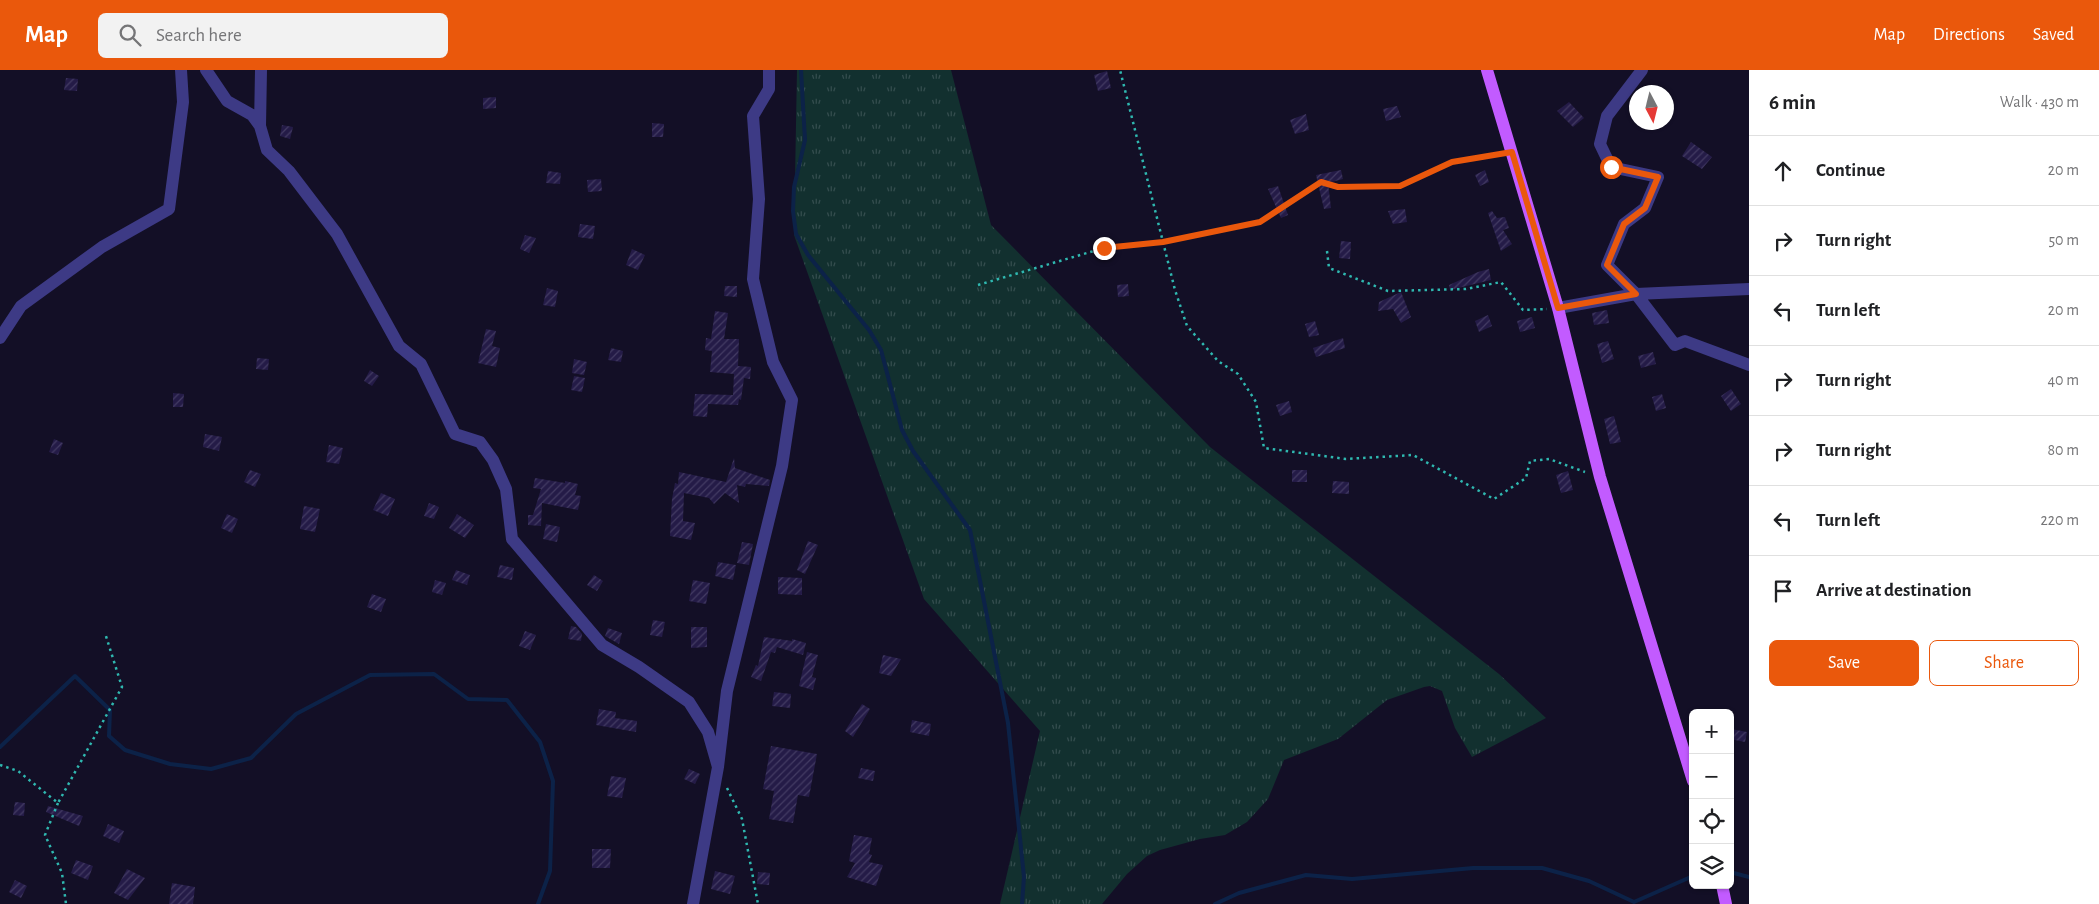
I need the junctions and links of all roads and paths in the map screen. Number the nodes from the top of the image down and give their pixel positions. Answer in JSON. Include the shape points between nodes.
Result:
{"nodes":[{"id":1,"x":181,"y":70,"type":"edge"},
{"id":2,"x":206,"y":70,"type":"edge"},
{"id":3,"x":261,"y":70,"type":"edge"},
{"id":4,"x":770,"y":70,"type":"edge"},
{"id":5,"x":1120,"y":70,"type":"edge"},
{"id":6,"x":1487,"y":70,"type":"edge"},
{"id":7,"x":1642,"y":70,"type":"edge"},
{"id":8,"x":260,"y":126,"type":"junction"},
{"id":9,"x":1512,"y":152,"type":"junction"},
{"id":10,"x":1163,"y":242,"type":"junction"},
{"id":11,"x":1327,"y":251,"type":"dead end"},
{"id":12,"x":978,"y":285,"type":"dead end"},
{"id":13,"x":1749,"y":289,"type":"edge"},
{"id":14,"x":1636,"y":294,"type":"junction"},
{"id":15,"x":1558,"y":308,"type":"junction"},
{"id":16,"x":0,"y":338,"type":"edge"},
{"id":17,"x":1749,"y":365,"type":"edge"},
{"id":18,"x":1600,"y":477,"type":"junction"},
{"id":19,"x":105,"y":633,"type":"dead end"},
{"id":20,"x":0,"y":765,"type":"edge"},
{"id":21,"x":718,"y":767,"type":"junction"},
{"id":22,"x":1689,"y":768,"type":"edge"},
{"id":23,"x":58,"y":803,"type":"junction"},
{"id":24,"x":1723,"y":889,"type":"edge"},
{"id":25,"x":66,"y":904,"type":"edge"},
{"id":26,"x":693,"y":904,"type":"edge"},
{"id":27,"x":758,"y":904,"type":"edge"},
{"id":28,"x":1726,"y":904,"type":"edge"}],
"edges":[{"from":1,"to":16,"type":"street","via":[[183,102],[169,209],[102,247],[21,306]]},
{"from":2,"to":8,"type":"street","via":[[227,101],[252,115]]},
{"from":3,"to":8,"type":"street"},
{"from":4,"to":21,"type":"street","via":[[769,89],[753,116],[759,198],[753,278],[774,362],[792,400],[782,466],[727,691]]},
{"from":5,"to":10,"type":"path"},
{"from":6,"to":9,"type":"main road"},
{"from":7,"to":14,"type":"street","via":[[1607,116],[1600,144],[1611,167],[1658,177],[1645,208],[1624,224],[1607,265]]},
{"from":8,"to":21,"type":"street","via":[[267,150],[289,171],[336,234],[399,346],[421,364],[455,434],[480,442],[493,460],[506,489],[512,539],[602,644],[689,702],[708,732]]},
{"from":9,"to":10,"type":"path","via":[[1452,162],[1400,186],[1338,187],[1321,182],[1260,222]]},
{"from":9,"to":15,"type":"main road"},
{"from":10,"to":12,"type":"path","via":[[1104,248]]},
{"from":10,"to":18,"type":"path","via":[[1187,326],[1218,361],[1238,374],[1256,402],[1264,448],[1346,459],[1414,454],[1494,498],[1526,478],[1530,461],[1549,459]]},
{"from":11,"to":15,"type":"path","via":[[1329,268],[1388,291],[1466,289],[1501,282],[1523,310]]},
{"from":13,"to":14,"type":"street"},
{"from":14,"to":15,"type":"street"},
{"from":14,"to":17,"type":"street","via":[[1675,345],[1684,341]]},
{"from":15,"to":18,"type":"main road"},
{"from":18,"to":22,"type":"main road"},
{"from":19,"to":23,"type":"path","via":[[122,687]]},
{"from":20,"to":23,"type":"path","via":[[18,771]]},
{"from":21,"to":26,"type":"street"},
{"from":21,"to":27,"type":"path","via":[[742,819]]},
{"from":23,"to":25,"type":"path","via":[[46,835],[62,873]]},
{"from":24,"to":28,"type":"main road"}]}
